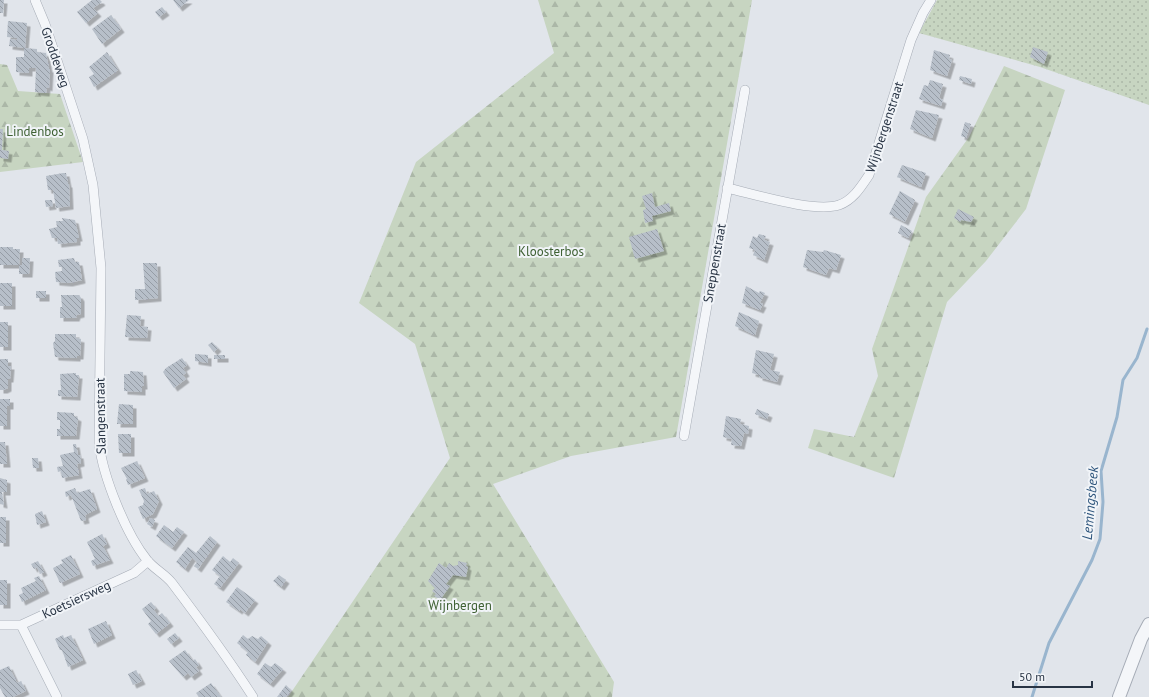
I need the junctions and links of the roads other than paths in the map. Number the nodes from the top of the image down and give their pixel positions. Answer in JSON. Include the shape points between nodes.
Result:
{"nodes":[{"id":1,"x":35,"y":0,"type":"edge"},
{"id":2,"x":931,"y":0,"type":"edge"},
{"id":3,"x":745,"y":90,"type":"dead end"},
{"id":4,"x":75,"y":114,"type":"joint"},
{"id":5,"x":727,"y":188,"type":"junction"},
{"id":6,"x":684,"y":436,"type":"dead end"},
{"id":7,"x":148,"y":561,"type":"junction"},
{"id":8,"x":1149,"y":624,"type":"edge"},
{"id":9,"x":0,"y":625,"type":"edge"},
{"id":10,"x":21,"y":625,"type":"junction"},
{"id":11,"x":57,"y":697,"type":"edge"},
{"id":12,"x":253,"y":697,"type":"edge"},
{"id":13,"x":1119,"y":697,"type":"edge"}],
"edges":[{"from":1,"to":4,"type":"street","name":"Groddeweg"},
{"from":2,"to":5,"type":"street","name":"Wijnbergenstraat","via":[[911,40],[869,175],[849,200],[839,205],[812,206]]},
{"from":3,"to":5,"type":"street","name":"Sneppenstraat"},
{"from":4,"to":7,"type":"street","name":"Slangenstraat","via":[[90,164],[101,268],[101,461],[133,539]]},
{"from":5,"to":6,"type":"street","name":"Sneppenstraat"},
{"from":7,"to":10,"type":"street","name":"Koetsiersweg","via":[[134,573]]},
{"from":7,"to":12,"type":"street","name":"Slangenstraat","via":[[170,582]]},
{"from":8,"to":13,"type":"street"},
{"from":9,"to":10,"type":"street","name":"Koetsiersweg"},
{"from":10,"to":11,"type":"street"}]}
